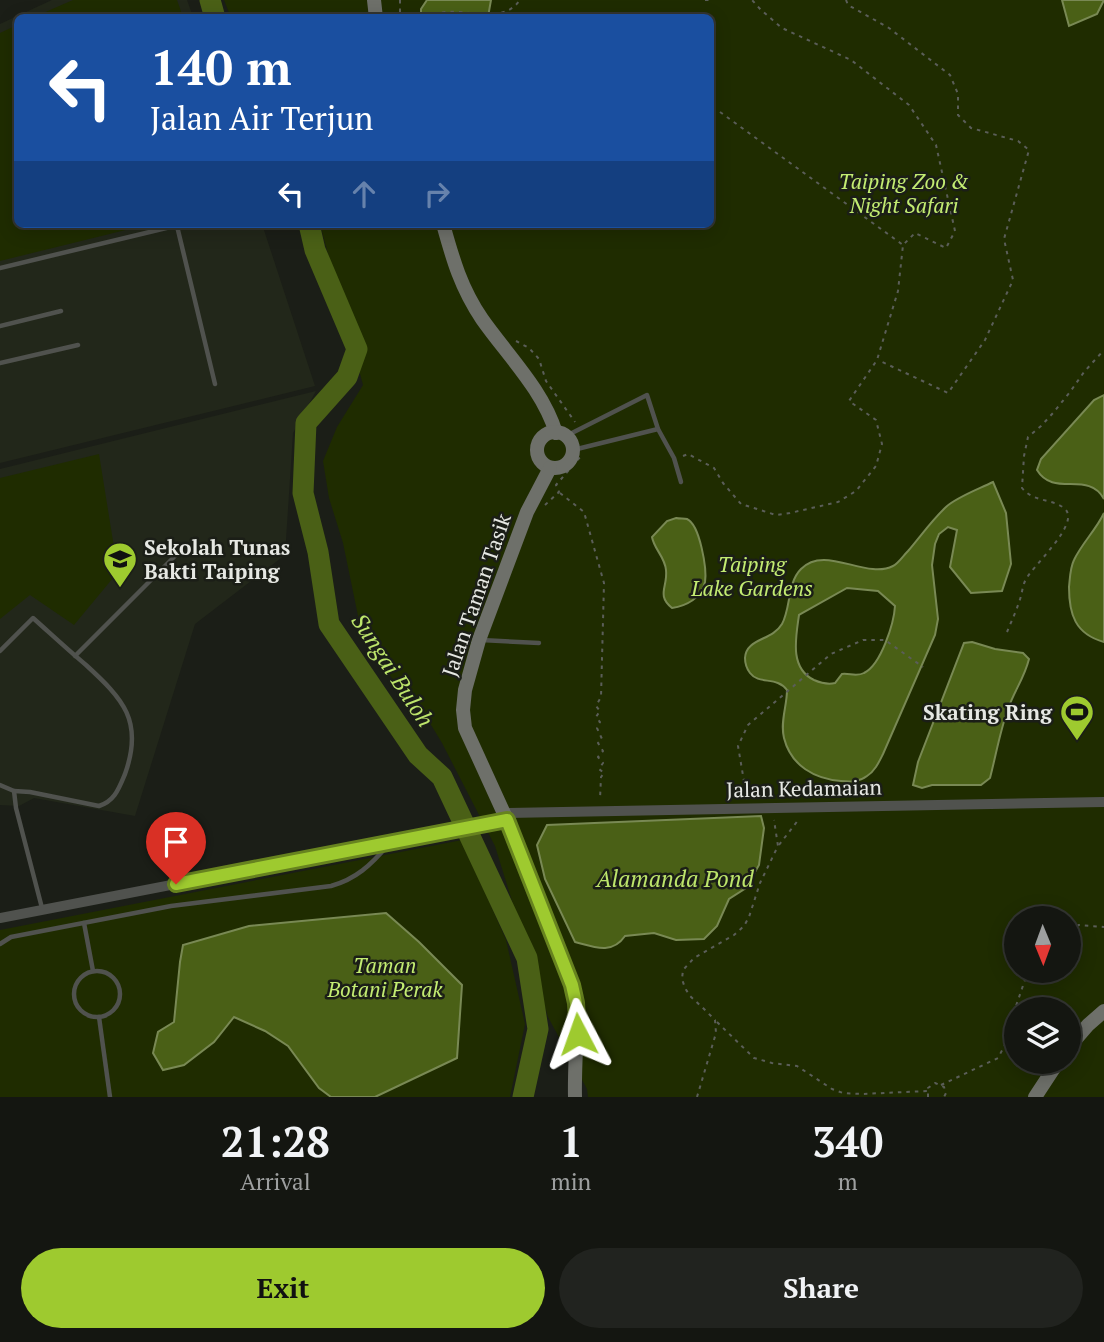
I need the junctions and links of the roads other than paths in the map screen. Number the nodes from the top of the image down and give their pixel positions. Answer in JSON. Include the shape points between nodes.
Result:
{"nodes":[{"id":1,"x":169,"y":228,"type":"edge"},
{"id":2,"x":177,"y":228,"type":"edge"},
{"id":3,"x":444,"y":228,"type":"edge"},
{"id":4,"x":0,"y":268,"type":"edge"},
{"id":5,"x":61,"y":311,"type":"dead end"},
{"id":6,"x":0,"y":326,"type":"edge"},
{"id":7,"x":78,"y":345,"type":"dead end"},
{"id":8,"x":0,"y":363,"type":"edge"},
{"id":9,"x":215,"y":384,"type":"dead end"},
{"id":10,"x":658,"y":429,"type":"junction"},
{"id":11,"x":565,"y":439,"type":"junction"},
{"id":12,"x":550,"y":468,"type":"junction"},
{"id":13,"x":681,"y":482,"type":"dead end"},
{"id":14,"x":180,"y":551,"type":"dead end"},
{"id":15,"x":479,"y":640,"type":"junction"},
{"id":16,"x":539,"y":643,"type":"dead end"},
{"id":17,"x":0,"y":650,"type":"edge"},
{"id":18,"x":75,"y":656,"type":"junction"},
{"id":19,"x":0,"y":785,"type":"edge"},
{"id":20,"x":14,"y":791,"type":"junction"},
{"id":21,"x":1104,"y":802,"type":"edge"},
{"id":22,"x":505,"y":816,"type":"junction"},
{"id":23,"x":390,"y":842,"type":"junction"},
{"id":24,"x":42,"y":910,"type":"junction"},
{"id":25,"x":0,"y":918,"type":"edge"},
{"id":26,"x":84,"y":923,"type":"junction"},
{"id":27,"x":0,"y":944,"type":"edge"},
{"id":28,"x":93,"y":971,"type":"junction"},
{"id":29,"x":1104,"y":1011,"type":"edge"},
{"id":30,"x":99,"y":1017,"type":"junction"},
{"id":31,"x":1081,"y":1033,"type":"edge"},
{"id":32,"x":1050,"y":1074,"type":"edge"},
{"id":33,"x":110,"y":1097,"type":"edge"},
{"id":34,"x":575,"y":1097,"type":"edge"},
{"id":35,"x":1035,"y":1097,"type":"edge"}],
"edges":[{"from":1,"to":4,"type":"lane"},
{"from":2,"to":9,"type":"lane"},
{"from":3,"to":11,"type":"street","via":[[466,293]]},
{"from":5,"to":6,"type":"lane"},
{"from":7,"to":8,"type":"lane"},
{"from":10,"to":11,"type":"lane"},
{"from":10,"to":11,"type":"lane","via":[[647,395]]},
{"from":10,"to":13,"type":"lane"},
{"from":11,"to":12,"type":"street","name":"Jalan Taman Tasik","via":[[573,455],[561,467]]},
{"from":11,"to":12,"type":"street","via":[[550,433],[541,440],[537,450]]},
{"from":12,"to":15,"type":"street","name":"Jalan Taman Tasik","via":[[527,512]]},
{"from":14,"to":18,"type":"lane"},
{"from":15,"to":16,"type":"lane"},
{"from":15,"to":22,"type":"street","name":"Jalan Taman Tasik","via":[[463,710],[466,728]]},
{"from":17,"to":18,"type":"lane","via":[[33,618]]},
{"from":18,"to":20,"type":"lane","via":[[112,689],[129,717],[131,749],[120,785],[115,796],[99,806]]},
{"from":19,"to":20,"type":"lane"},
{"from":20,"to":24,"type":"lane"},
{"from":21,"to":22,"type":"street","name":"Jalan Kedamaian"},
{"from":22,"to":23,"type":"street","name":"Jalan Kedamaian"},
{"from":22,"to":34,"type":"street","name":"Jalan Taman Tasik","via":[[572,985],[578,1034]]},
{"from":23,"to":24,"type":"street","name":"Jalan Kedamaian"},
{"from":23,"to":26,"type":"lane","via":[[361,873],[331,886],[171,906]]},
{"from":24,"to":25,"type":"street","name":"Jalan Kedamaian"},
{"from":26,"to":27,"type":"lane","via":[[11,937]]},
{"from":26,"to":28,"type":"lane"},
{"from":28,"to":30,"type":"lane","via":[[75,985],[75,1001],[84,1013]]},
{"from":28,"to":30,"type":"lane","via":[[114,978],[120,991],[113,1011]]},
{"from":29,"to":31,"type":"street"},
{"from":30,"to":33,"type":"lane"},
{"from":32,"to":35,"type":"street"}]}
